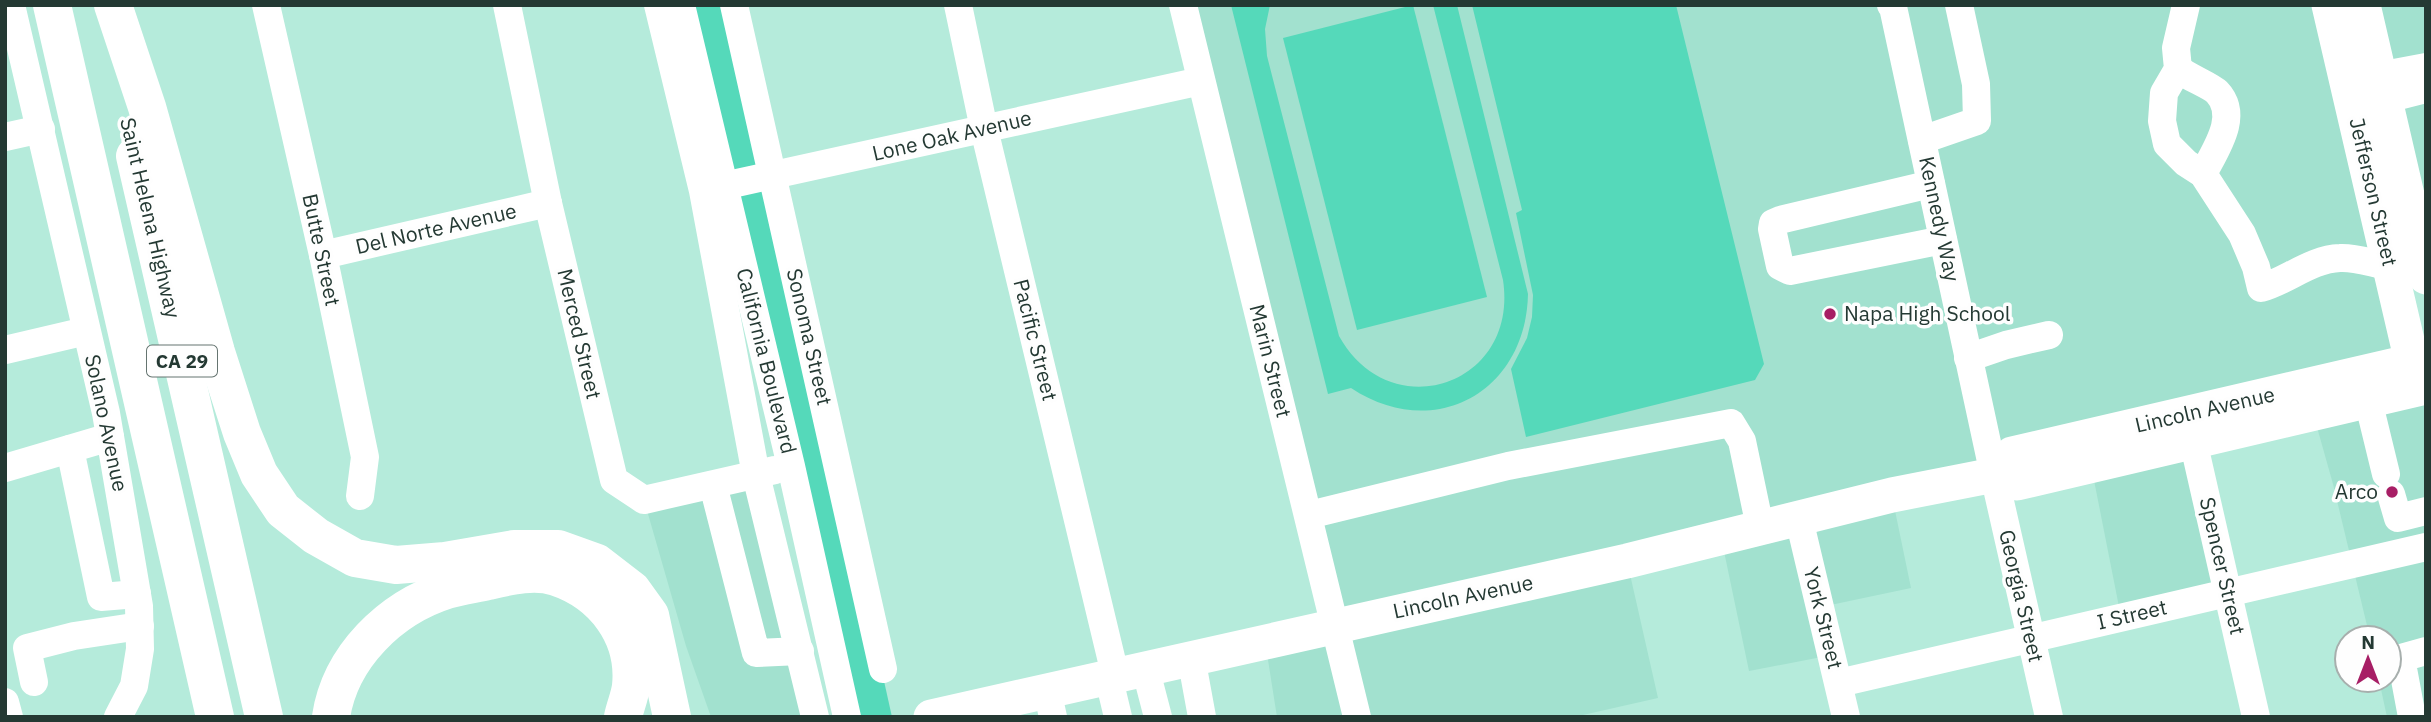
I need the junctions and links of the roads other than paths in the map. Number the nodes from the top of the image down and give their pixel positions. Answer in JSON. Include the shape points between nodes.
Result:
{"nodes":[{"id":1,"x":11,"y":5,"type":"edge"},
{"id":2,"x":52,"y":5,"type":"edge"},
{"id":3,"x":101,"y":5,"type":"edge"},
{"id":4,"x":113,"y":5,"type":"edge"},
{"id":5,"x":266,"y":5,"type":"edge"},
{"id":6,"x":507,"y":5,"type":"edge"},
{"id":7,"x":658,"y":5,"type":"edge"},
{"id":8,"x":681,"y":5,"type":"edge"},
{"id":9,"x":734,"y":5,"type":"edge"},
{"id":10,"x":958,"y":5,"type":"edge"},
{"id":11,"x":1183,"y":5,"type":"edge"},
{"id":12,"x":1959,"y":5,"type":"edge"},
{"id":13,"x":2186,"y":5,"type":"edge"},
{"id":14,"x":2329,"y":5,"type":"edge"},
{"id":15,"x":2363,"y":5,"type":"edge"},
{"id":16,"x":1895,"y":6,"type":"edge"},
{"id":17,"x":2426,"y":67,"type":"edge"},
{"id":18,"x":2178,"y":69,"type":"junction"},
{"id":19,"x":1201,"y":80,"type":"junction"},
{"id":20,"x":2381,"y":88,"type":"junction"},
{"id":21,"x":2426,"y":89,"type":"edge"},
{"id":22,"x":41,"y":129,"type":"junction"},
{"id":23,"x":984,"y":129,"type":"junction"},
{"id":24,"x":5,"y":137,"type":"edge"},
{"id":25,"x":1922,"y":140,"type":"junction"},
{"id":26,"x":2203,"y":174,"type":"junction"},
{"id":27,"x":773,"y":176,"type":"junction"},
{"id":28,"x":1931,"y":184,"type":"junction"},
{"id":29,"x":713,"y":188,"type":"junction"},
{"id":30,"x":548,"y":203,"type":"junction"},
{"id":31,"x":2420,"y":223,"type":"edge"},
{"id":32,"x":1943,"y":240,"type":"junction"},
{"id":33,"x":323,"y":255,"type":"junction"},
{"id":34,"x":2390,"y":267,"type":"junction"},
{"id":35,"x":2426,"y":277,"type":"edge"},
{"id":36,"x":86,"y":331,"type":"junction"},
{"id":37,"x":2049,"y":335,"type":"dead end"},
{"id":38,"x":5,"y":350,"type":"edge"},
{"id":39,"x":1968,"y":358,"type":"junction"},
{"id":40,"x":2422,"y":370,"type":"edge"},
{"id":41,"x":139,"y":387,"type":"junction"},
{"id":42,"x":2368,"y":400,"type":"junction"},
{"id":43,"x":2191,"y":428,"type":"junction"},
{"id":44,"x":110,"y":437,"type":"junction"},
{"id":45,"x":70,"y":449,"type":"junction"},
{"id":46,"x":791,"y":466,"type":"junction"},
{"id":47,"x":5,"y":468,"type":"edge"},
{"id":48,"x":757,"y":475,"type":"junction"},
{"id":49,"x":1994,"y":475,"type":"junction"},
{"id":50,"x":712,"y":485,"type":"junction"},
{"id":51,"x":360,"y":496,"type":"dead end"},
{"id":52,"x":2426,"y":511,"type":"edge"},
{"id":53,"x":1308,"y":516,"type":"junction"},
{"id":54,"x":1799,"y":519,"type":"junction"},
{"id":55,"x":1759,"y":527,"type":"junction"},
{"id":56,"x":2426,"y":547,"type":"edge"},
{"id":57,"x":2228,"y":593,"type":"junction"},
{"id":58,"x":137,"y":594,"type":"junction"},
{"id":59,"x":1336,"y":625,"type":"junction"},
{"id":60,"x":140,"y":626,"type":"junction"},
{"id":61,"x":2031,"y":638,"type":"junction"},
{"id":62,"x":800,"y":651,"type":"junction"},
{"id":63,"x":2426,"y":651,"type":"edge"},
{"id":64,"x":1191,"y":657,"type":"junction"},
{"id":65,"x":883,"y":669,"type":"dead end"},
{"id":66,"x":1123,"y":672,"type":"junction"},
{"id":67,"x":665,"y":675,"type":"junction"},
{"id":68,"x":34,"y":682,"type":"dead end"},
{"id":69,"x":1839,"y":683,"type":"junction"},
{"id":70,"x":5,"y":702,"type":"edge"},
{"id":71,"x":1050,"y":703,"type":"edge"},
{"id":72,"x":1015,"y":707,"type":"edge"},
{"id":73,"x":9,"y":717,"type":"edge"},
{"id":74,"x":118,"y":717,"type":"edge"},
{"id":75,"x":196,"y":717,"type":"edge"},
{"id":76,"x":215,"y":717,"type":"edge"},
{"id":77,"x":264,"y":717,"type":"edge"},
{"id":78,"x":331,"y":717,"type":"edge"},
{"id":79,"x":623,"y":717,"type":"edge"},
{"id":80,"x":672,"y":717,"type":"edge"},
{"id":81,"x":695,"y":717,"type":"edge"},
{"id":82,"x":815,"y":717,"type":"edge"},
{"id":83,"x":847,"y":717,"type":"edge"},
{"id":84,"x":931,"y":717,"type":"edge"},
{"id":85,"x":1118,"y":717,"type":"edge"},
{"id":86,"x":1158,"y":717,"type":"edge"},
{"id":87,"x":1202,"y":717,"type":"edge"},
{"id":88,"x":1357,"y":717,"type":"edge"},
{"id":89,"x":1846,"y":717,"type":"edge"},
{"id":90,"x":2049,"y":717,"type":"edge"},
{"id":91,"x":2256,"y":717,"type":"edge"},
{"id":92,"x":2412,"y":717,"type":"edge"}],
"edges":[{"from":1,"to":22,"type":"street","name":"Solano Avenue"},
{"from":2,"to":41,"type":"highway","number":"CA 29"},
{"from":3,"to":77,"type":"highway","name":"Saint Helena Highway","number":"CA 29"},
{"from":4,"to":67,"type":"highway","via":[[242,433],[259,474],[283,510],[355,558],[397,565],[446,562],[514,549],[558,549],[597,563],[632,590],[650,615]]},
{"from":5,"to":33,"type":"street","name":"Butte Street"},
{"from":6,"to":30,"type":"street","name":"Merced Street"},
{"from":7,"to":29,"type":"street","name":"California Boulevard"},
{"from":8,"to":29,"type":"street","name":"California Boulevard"},
{"from":9,"to":27,"type":"street","name":"Sonoma Street"},
{"from":10,"to":23,"type":"street","name":"Pacific Street"},
{"from":11,"to":19,"type":"street","name":"Marin Street"},
{"from":12,"to":25,"type":"street","via":[[1976,84],[1977,121]]},
{"from":13,"to":18,"type":"street","via":[[2176,48]]},
{"from":14,"to":34,"type":"main road","name":"Jefferson Street"},
{"from":15,"to":20,"type":"main road","name":"Jefferson Street"},
{"from":16,"to":25,"type":"street","name":"Kennedy Way"},
{"from":17,"to":20,"type":"street"},
{"from":18,"to":26,"type":"street","via":[[2164,93],[2166,144]]},
{"from":18,"to":26,"type":"street","via":[[2217,92],[2226,111],[2225,131]]},
{"from":19,"to":23,"type":"street","name":"Lone Oak Avenue"},
{"from":19,"to":53,"type":"street","name":"Marin Street"},
{"from":20,"to":21,"type":"street"},
{"from":20,"to":31,"type":"main road","name":"Jefferson Street"},
{"from":22,"to":24,"type":"street"},
{"from":22,"to":36,"type":"street","name":"Solano Avenue"},
{"from":23,"to":27,"type":"street","name":"Lone Oak Avenue"},
{"from":23,"to":66,"type":"street","name":"Pacific Street"},
{"from":25,"to":28,"type":"street","name":"Kennedy Way"},
{"from":26,"to":34,"type":"street","via":[[2242,234],[2261,288],[2339,258]]},
{"from":27,"to":29,"type":"street","name":"Lone Oak Avenue"},
{"from":27,"to":65,"type":"street","name":"Sonoma Street"},
{"from":28,"to":32,"type":"street","name":"Kennedy Way"},
{"from":28,"to":32,"type":"street","via":[[1780,220],[1772,229],[1780,266],[1790,271]]},
{"from":29,"to":46,"type":"street","name":"California Boulevard"},
{"from":29,"to":48,"type":"street","name":"California Boulevard"},
{"from":30,"to":33,"type":"street","name":"Del Norte Avenue"},
{"from":30,"to":50,"type":"street","name":"Merced Street","via":[[614,480],[644,500]]},
{"from":31,"to":35,"type":"main road","name":"Jefferson Street"},
{"from":32,"to":39,"type":"street","name":"Kennedy Way"},
{"from":33,"to":51,"type":"street","name":"Butte Street","via":[[365,457]]},
{"from":34,"to":40,"type":"main road","name":"Jefferson Street"},
{"from":36,"to":38,"type":"street"},
{"from":36,"to":44,"type":"street","name":"Solano Avenue"},
{"from":37,"to":39,"type":"street"},
{"from":39,"to":49,"type":"street","name":"Kennedy Way"},
{"from":40,"to":42,"type":"main road","name":"Lincoln Avenue"},
{"from":40,"to":43,"type":"main road","name":"Lincoln Avenue"},
{"from":41,"to":75,"type":"highway"},
{"from":41,"to":76,"type":"highway","number":"CA 29"},
{"from":42,"to":43,"type":"main road","name":"Lincoln Avenue"},
{"from":42,"to":52,"type":"street","via":[[2398,518]]},
{"from":43,"to":49,"type":"main road","name":"Lincoln Avenue","via":[[2017,483]]},
{"from":43,"to":57,"type":"street","name":"Spencer Street"},
{"from":44,"to":45,"type":"street"},
{"from":44,"to":58,"type":"street","name":"Solano Avenue"},
{"from":45,"to":47,"type":"street"},
{"from":45,"to":58,"type":"street","via":[[101,597]]},
{"from":46,"to":48,"type":"street","name":"Merced Street"},
{"from":46,"to":83,"type":"street","name":"California Boulevard"},
{"from":48,"to":50,"type":"street","name":"Merced Street"},
{"from":48,"to":62,"type":"street","name":"California Boulevard"},
{"from":49,"to":54,"type":"main road","name":"Lincoln Avenue"},
{"from":49,"to":61,"type":"street","name":"Georgia Street"},
{"from":50,"to":62,"type":"street","via":[[756,653]]},
{"from":53,"to":55,"type":"street","via":[[1508,466],[1731,424],[1742,441]]},
{"from":53,"to":59,"type":"street","name":"Marin Street"},
{"from":54,"to":55,"type":"main road","name":"Lincoln Avenue"},
{"from":54,"to":69,"type":"street","name":"York Street"},
{"from":55,"to":59,"type":"main road","name":"Lincoln Avenue"},
{"from":56,"to":57,"type":"street","name":"I Street"},
{"from":57,"to":61,"type":"street","name":"I Street"},
{"from":57,"to":91,"type":"street","name":"Spencer Street"},
{"from":58,"to":60,"type":"street","name":"Solano Avenue"},
{"from":59,"to":64,"type":"main road","name":"Lincoln Avenue"},
{"from":59,"to":88,"type":"street","name":"Marin Street"},
{"from":60,"to":68,"type":"street","via":[[27,648]]},
{"from":60,"to":74,"type":"street","name":"Solano Avenue","via":[[134,686]]},
{"from":61,"to":69,"type":"street","name":"I Street"},
{"from":61,"to":90,"type":"street","name":"Georgia Street"},
{"from":62,"to":82,"type":"street","name":"California Boulevard"},
{"from":63,"to":92,"type":"street","via":[[2401,658]]},
{"from":64,"to":66,"type":"main road","name":"Lincoln Avenue"},
{"from":64,"to":87,"type":"street"},
{"from":66,"to":71,"type":"main road","name":"Lincoln Avenue"},
{"from":66,"to":85,"type":"street"},
{"from":66,"to":86,"type":"street"},
{"from":67,"to":80,"type":"highway"},
{"from":67,"to":81,"type":"highway"},
{"from":69,"to":89,"type":"street","name":"York Street"},
{"from":70,"to":73,"type":"street"},
{"from":71,"to":72,"type":"main road","name":"Lincoln Avenue"},
{"from":72,"to":84,"type":"main road","name":"Lincoln Avenue"},
{"from":78,"to":79,"type":"highway","via":[[344,676],[368,638],[403,610],[446,591],[519,574],[555,577],[589,592],[615,619],[630,650],[631,687]]}]}
